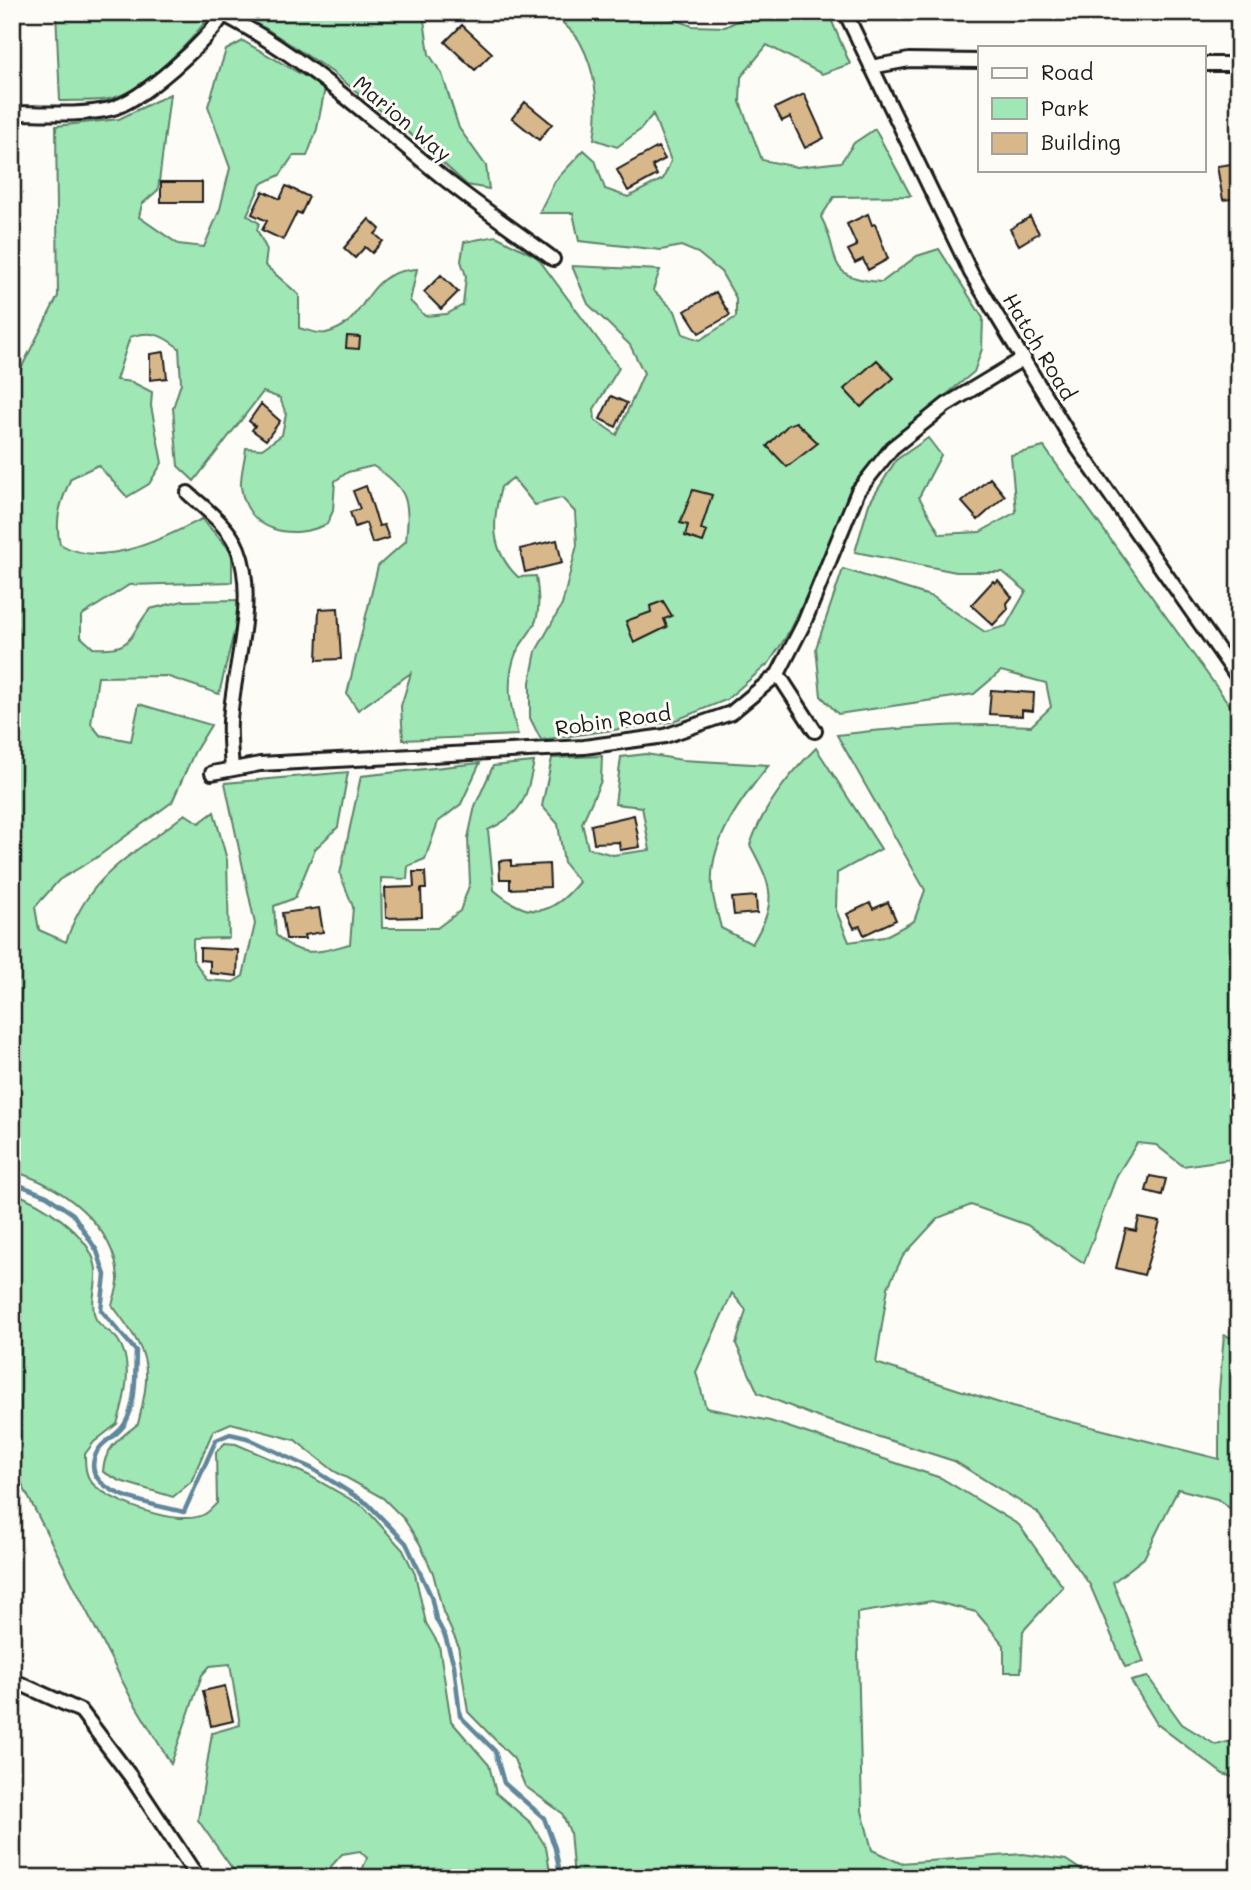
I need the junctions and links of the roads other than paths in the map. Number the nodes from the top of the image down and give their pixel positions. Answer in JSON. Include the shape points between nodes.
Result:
{"nodes":[{"id":1,"x":845,"y":12,"type":"edge"},
{"id":2,"x":224,"y":13,"type":"edge"},
{"id":3,"x":978,"y":61,"type":"edge"},
{"id":4,"x":1206,"y":64,"type":"edge"},
{"id":5,"x":1239,"y":64,"type":"edge"},
{"id":6,"x":871,"y":67,"type":"junction"},
{"id":7,"x":12,"y":113,"type":"edge"},
{"id":8,"x":553,"y":259,"type":"dead end"},
{"id":9,"x":1024,"y":358,"type":"junction"},
{"id":10,"x":188,"y":493,"type":"dead end"},
{"id":11,"x":778,"y":674,"type":"junction"},
{"id":12,"x":1239,"y":679,"type":"edge"},
{"id":13,"x":815,"y":731,"type":"dead end"},
{"id":14,"x":232,"y":769,"type":"junction"},
{"id":15,"x":212,"y":773,"type":"dead end"},
{"id":16,"x":12,"y":1680,"type":"edge"},
{"id":17,"x":198,"y":1878,"type":"edge"}],
"edges":[{"from":1,"to":6,"type":"street","name":"Hatch Road"},
{"from":2,"to":7,"type":"street","via":[[161,79],[111,109]]},
{"from":2,"to":8,"type":"street","name":"Marion Way","via":[[329,84],[447,181]]},
{"from":3,"to":6,"type":"street","via":[[909,60]]},
{"from":4,"to":5,"type":"street"},
{"from":6,"to":9,"type":"street","name":"Hatch Road","via":[[971,274]]},
{"from":9,"to":11,"type":"street","name":"Robin Road","via":[[946,405],[892,448],[858,491]]},
{"from":9,"to":12,"type":"street","name":"Hatch Road","via":[[1074,443]]},
{"from":10,"to":14,"type":"street","via":[[224,527],[238,549],[241,564],[244,612],[230,723]]},
{"from":11,"to":13,"type":"street"},
{"from":11,"to":14,"type":"street","name":"Robin Road","via":[[731,713],[665,736],[584,747]]},
{"from":14,"to":15,"type":"street","name":"Robin Road"},
{"from":16,"to":17,"type":"street","via":[[81,1711],[131,1776]]}]}
